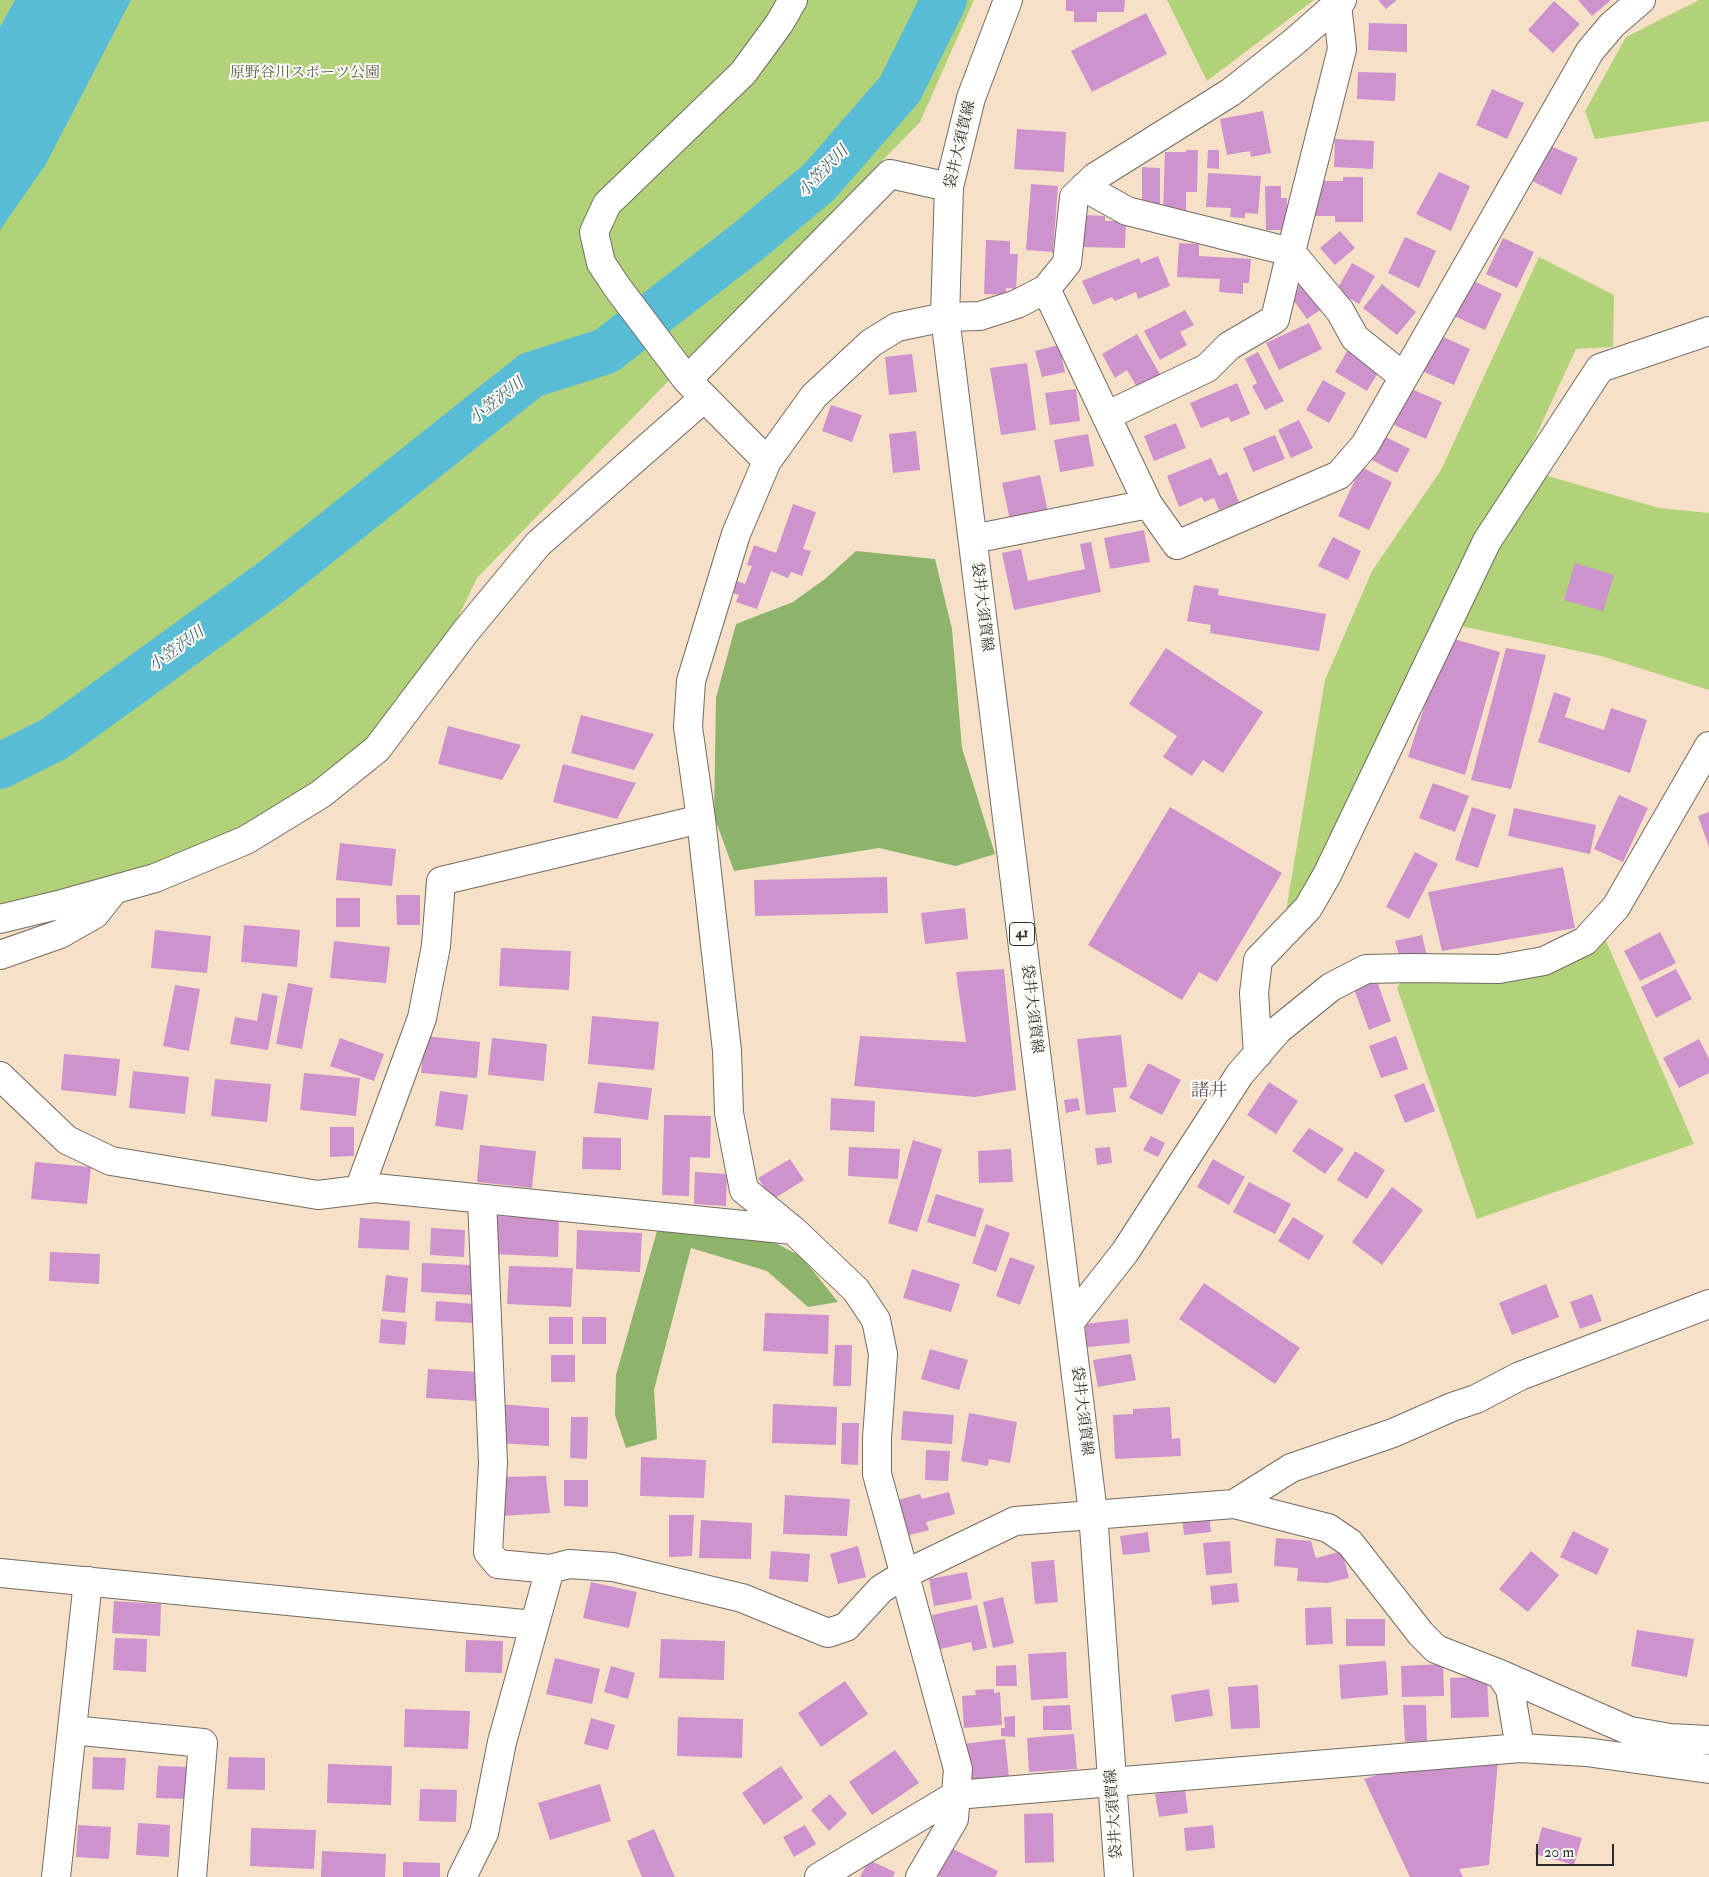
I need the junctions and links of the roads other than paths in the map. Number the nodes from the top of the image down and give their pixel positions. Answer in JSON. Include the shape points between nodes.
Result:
{"nodes":[{"id":1,"x":793,"y":0,"type":"edge"},
{"id":2,"x":1008,"y":0,"type":"edge"},
{"id":3,"x":1641,"y":0,"type":"edge"},
{"id":4,"x":1340,"y":2,"type":"edge"},
{"id":5,"x":949,"y":187,"type":"junction"},
{"id":6,"x":1084,"y":187,"type":"junction"},
{"id":7,"x":1290,"y":252,"type":"junction"},
{"id":8,"x":1046,"y":289,"type":"junction"},
{"id":9,"x":946,"y":317,"type":"junction"},
{"id":10,"x":1709,"y":331,"type":"edge"},
{"id":11,"x":1404,"y":377,"type":"junction"},
{"id":12,"x":696,"y":389,"type":"junction"},
{"id":13,"x":1106,"y":416,"type":"junction"},
{"id":14,"x":767,"y":461,"type":"junction"},
{"id":15,"x":1148,"y":504,"type":"junction"},
{"id":16,"x":973,"y":539,"type":"junction"},
{"id":17,"x":1709,"y":746,"type":"edge"},
{"id":18,"x":701,"y":818,"type":"junction"},
{"id":19,"x":114,"y":890,"type":"junction"},
{"id":20,"x":0,"y":919,"type":"edge"},
{"id":21,"x":0,"y":955,"type":"edge"},
{"id":22,"x":1258,"y":1054,"type":"junction"},
{"id":23,"x":0,"y":1076,"type":"edge"},
{"id":24,"x":359,"y":1190,"type":"junction"},
{"id":25,"x":482,"y":1199,"type":"junction"},
{"id":26,"x":793,"y":1230,"type":"junction"},
{"id":27,"x":1709,"y":1304,"type":"edge"},
{"id":28,"x":1070,"y":1322,"type":"junction"},
{"id":29,"x":1234,"y":1504,"type":"junction"},
{"id":30,"x":1093,"y":1513,"type":"junction"},
{"id":31,"x":550,"y":1569,"type":"junction"},
{"id":32,"x":0,"y":1573,"type":"edge"},
{"id":33,"x":905,"y":1574,"type":"junction"},
{"id":34,"x":88,"y":1581,"type":"junction"},
{"id":35,"x":534,"y":1625,"type":"junction"},
{"id":36,"x":1500,"y":1674,"type":"junction"},
{"id":37,"x":72,"y":1730,"type":"junction"},
{"id":38,"x":1709,"y":1740,"type":"edge"},
{"id":39,"x":1520,"y":1748,"type":"junction"},
{"id":40,"x":1709,"y":1769,"type":"edge"},
{"id":41,"x":1113,"y":1781,"type":"junction"},
{"id":42,"x":956,"y":1796,"type":"junction"},
{"id":43,"x":56,"y":1877,"type":"edge"},
{"id":44,"x":192,"y":1877,"type":"edge"},
{"id":45,"x":462,"y":1877,"type":"edge"},
{"id":46,"x":819,"y":1877,"type":"edge"},
{"id":47,"x":920,"y":1877,"type":"edge"},
{"id":48,"x":1119,"y":1877,"type":"edge"}],
"edges":[{"from":1,"to":12,"type":"street","via":[[743,73],[607,204],[594,232],[602,263],[617,287]]},
{"from":2,"to":5,"type":"street","name":"袋井大須賀線","number":"41","via":[[971,98]]},
{"from":3,"to":11,"type":"street","via":[[1612,24],[1590,51]]},
{"from":4,"to":6,"type":"street","via":[[1231,92]]},
{"from":4,"to":7,"type":"street","via":[[1342,49]]},
{"from":5,"to":9,"type":"street","name":"袋井大須賀線","number":"41"},
{"from":5,"to":12,"type":"street","via":[[890,174]]},
{"from":6,"to":7,"type":"street","via":[[1127,211]]},
{"from":6,"to":8,"type":"street","via":[[1074,197],[1066,263]]},
{"from":7,"to":11,"type":"street","via":[[1340,311],[1355,338]]},
{"from":7,"to":13,"type":"street","via":[[1275,319],[1229,346],[1207,368]]},
{"from":8,"to":9,"type":"street","via":[[1017,304],[980,316]]},
{"from":8,"to":13,"type":"street"},
{"from":9,"to":14,"type":"street","via":[[897,327],[871,343],[814,396]]},
{"from":9,"to":16,"type":"street","name":"袋井大須賀線","number":"41"},
{"from":10,"to":22,"type":"street","via":[[1600,368],[1488,541],[1322,883],[1308,908],[1258,960],[1254,993]]},
{"from":11,"to":15,"type":"street","via":[[1365,445],[1339,475],[1177,546]]},
{"from":12,"to":14,"type":"street"},
{"from":12,"to":19,"type":"street","via":[[538,544],[466,631],[377,749],[321,794],[246,840],[155,878]]},
{"from":13,"to":15,"type":"street"},
{"from":14,"to":18,"type":"street","via":[[736,534],[691,681],[688,727]]},
{"from":15,"to":16,"type":"street"},
{"from":16,"to":28,"type":"street","name":"袋井大須賀線","number":"41"},
{"from":17,"to":22,"type":"street","via":[[1616,907],[1585,941],[1544,961],[1499,968],[1366,969],[1332,987],[1278,1030]]},
{"from":18,"to":24,"type":"street","via":[[441,881],[436,946],[422,1018]]},
{"from":18,"to":26,"type":"street","via":[[727,1051],[729,1113],[744,1190]]},
{"from":19,"to":20,"type":"street"},
{"from":19,"to":21,"type":"street","via":[[96,914],[60,934]]},
{"from":22,"to":28,"type":"street","via":[[1240,1074],[1125,1252]]},
{"from":23,"to":24,"type":"street","via":[[67,1140],[111,1161],[318,1196]]},
{"from":24,"to":25,"type":"street","via":[[375,1188]]},
{"from":25,"to":26,"type":"street"},
{"from":25,"to":31,"type":"street","via":[[493,1463],[488,1552],[498,1564]]},
{"from":26,"to":33,"type":"street","via":[[856,1290],[876,1320],[883,1354],[877,1474]]},
{"from":27,"to":29,"type":"street","via":[[1520,1376],[1476,1399],[1393,1433],[1290,1468]]},
{"from":28,"to":30,"type":"street","name":"袋井大須賀線","number":"41"},
{"from":29,"to":30,"type":"street"},
{"from":29,"to":36,"type":"street","via":[[1328,1528],[1350,1543],[1436,1649]]},
{"from":30,"to":33,"type":"street","via":[[1015,1521]]},
{"from":30,"to":41,"type":"street","name":"袋井大須賀線","number":"41"},
{"from":31,"to":33,"type":"street","via":[[569,1564],[613,1567],[742,1598],[828,1633],[846,1627],[881,1589]]},
{"from":31,"to":35,"type":"street"},
{"from":32,"to":34,"type":"street"},
{"from":33,"to":42,"type":"street","via":[[958,1769]]},
{"from":34,"to":35,"type":"street"},
{"from":34,"to":37,"type":"street"},
{"from":35,"to":45,"type":"street","via":[[502,1742],[484,1833]]},
{"from":36,"to":38,"type":"street","via":[[1630,1731]]},
{"from":36,"to":39,"type":"street","via":[[1510,1690]]},
{"from":37,"to":43,"type":"street"},
{"from":37,"to":44,"type":"street","via":[[203,1743]]},
{"from":39,"to":40,"type":"street","via":[[1586,1752]]},
{"from":39,"to":41,"type":"street"},
{"from":41,"to":42,"type":"street"},
{"from":41,"to":48,"type":"street","name":"袋井大須賀線","number":"41"},
{"from":42,"to":46,"type":"street"},
{"from":42,"to":47,"type":"street","via":[[954,1818]]}]}
